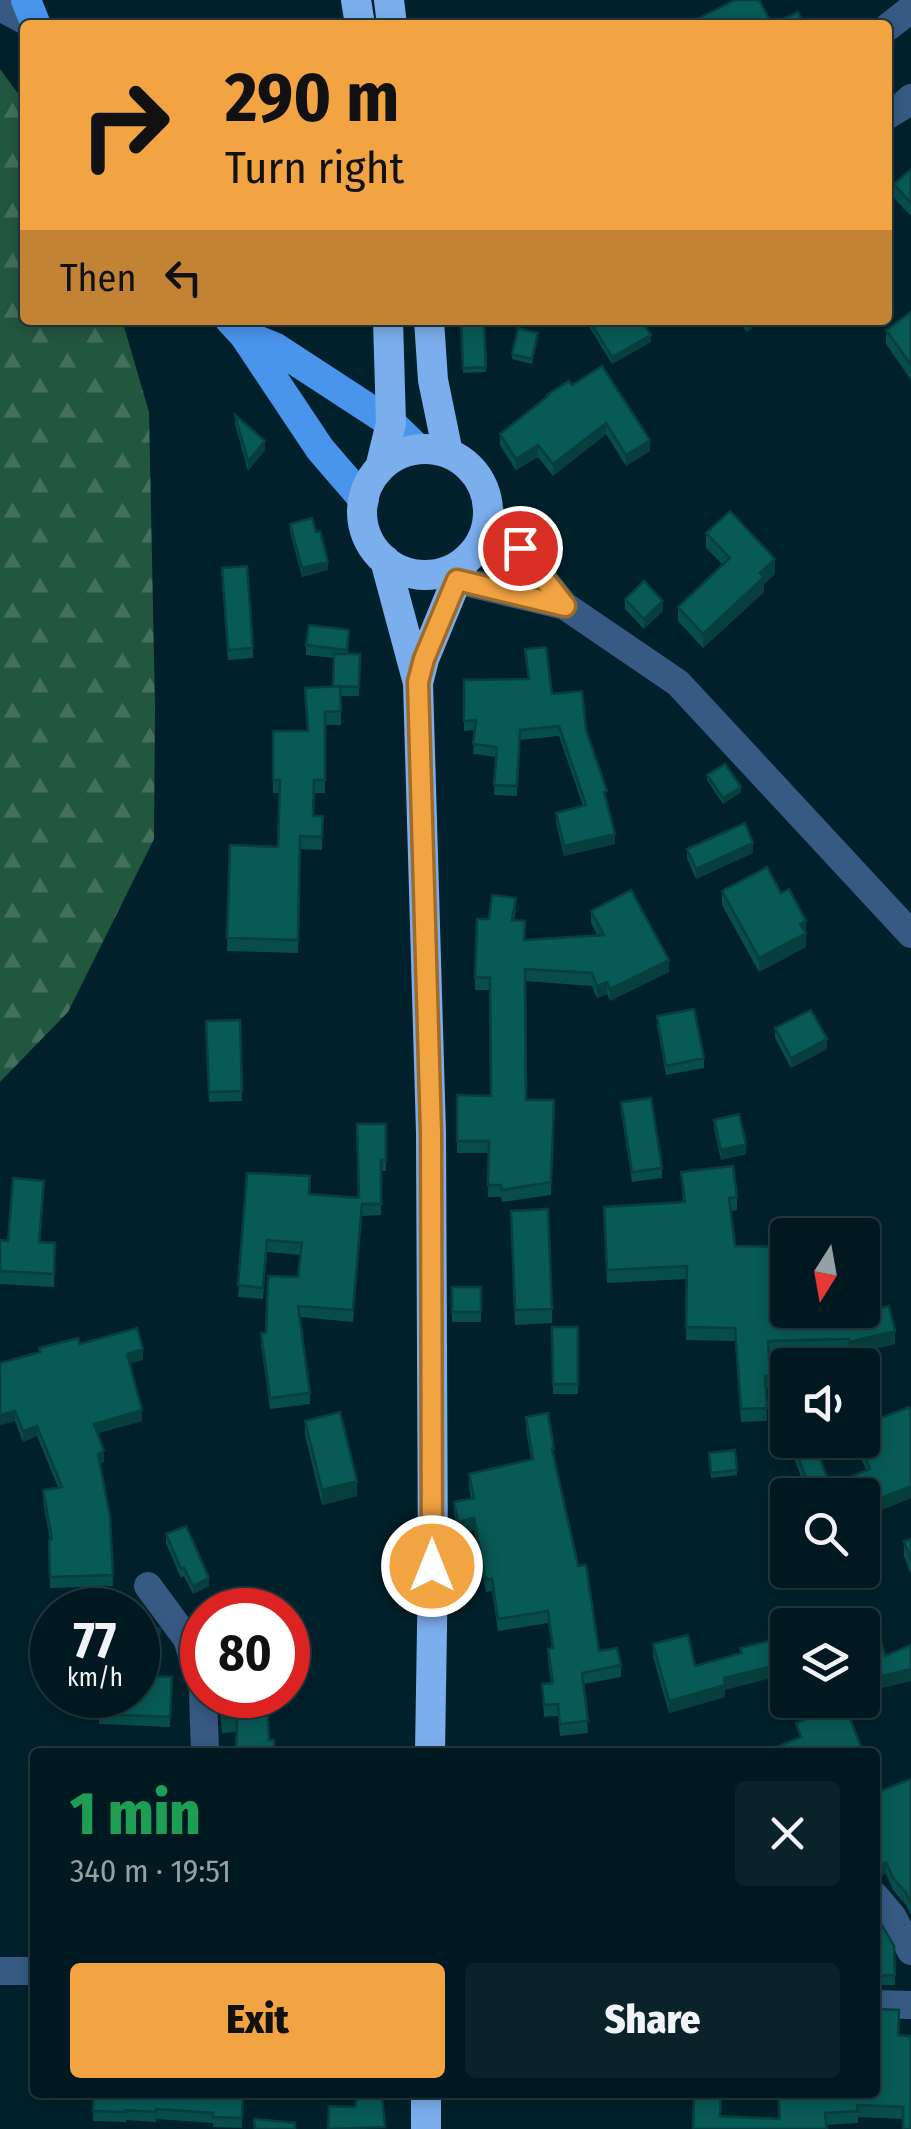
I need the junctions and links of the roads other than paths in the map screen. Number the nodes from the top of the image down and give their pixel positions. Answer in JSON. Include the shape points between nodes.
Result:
{"nodes":[{"id":1,"x":0,"y":7,"type":"edge"},
{"id":2,"x":25,"y":20,"type":"edge"},
{"id":3,"x":388,"y":325,"type":"edge"},
{"id":4,"x":428,"y":325,"type":"edge"},
{"id":5,"x":237,"y":328,"type":"edge"},
{"id":6,"x":391,"y":423,"type":"junction"},
{"id":7,"x":433,"y":451,"type":"junction"},
{"id":8,"x":380,"y":468,"type":"junction"},
{"id":9,"x":364,"y":500,"type":"junction"},
{"id":10,"x":488,"y":511,"type":"junction"},
{"id":11,"x":385,"y":560,"type":"junction"},
{"id":12,"x":451,"y":572,"type":"junction"},
{"id":13,"x":565,"y":606,"type":"junction"},
{"id":14,"x":418,"y":682,"type":"junction"},
{"id":15,"x":911,"y":934,"type":"edge"},
{"id":16,"x":148,"y":1586,"type":"dead end"},
{"id":17,"x":180,"y":1629,"type":"edge"},
{"id":18,"x":204,"y":1718,"type":"edge"},
{"id":19,"x":205,"y":1748,"type":"edge"},
{"id":20,"x":430,"y":1748,"type":"edge"},
{"id":21,"x":880,"y":1902,"type":"edge"},
{"id":22,"x":911,"y":1952,"type":"edge"},
{"id":23,"x":0,"y":1971,"type":"edge"},
{"id":24,"x":30,"y":1972,"type":"edge"},
{"id":25,"x":880,"y":2004,"type":"edge"},
{"id":26,"x":911,"y":2005,"type":"edge"},
{"id":27,"x":426,"y":2098,"type":"edge"},
{"id":28,"x":426,"y":2129,"type":"edge"}],
"edges":[{"from":1,"to":2,"type":"street"},
{"from":3,"to":6,"type":"highway"},
{"from":4,"to":7,"type":"highway"},
{"from":5,"to":6,"type":"main road"},
{"from":5,"to":9,"type":"main road","via":[[320,449]]},
{"from":6,"to":7,"type":"main road"},
{"from":6,"to":8,"type":"highway"},
{"from":7,"to":8,"type":"highway","via":[[405,452]]},
{"from":7,"to":10,"type":"highway","via":[[472,470]]},
{"from":8,"to":9,"type":"highway"},
{"from":9,"to":11,"type":"highway","via":[[366,533]]},
{"from":10,"to":12,"type":"highway","via":[[482,539]]},
{"from":10,"to":13,"type":"street"},
{"from":11,"to":12,"type":"highway","via":[[412,573]]},
{"from":11,"to":14,"type":"highway"},
{"from":12,"to":13,"type":"street"},
{"from":12,"to":14,"type":"highway"},
{"from":13,"to":15,"type":"street","via":[[678,682]]},
{"from":14,"to":20,"type":"highway","via":[[431,1133]]},
{"from":16,"to":17,"type":"street"},
{"from":18,"to":19,"type":"street"},
{"from":21,"to":22,"type":"street"},
{"from":23,"to":24,"type":"street"},
{"from":25,"to":26,"type":"street"},
{"from":27,"to":28,"type":"highway"}]}
